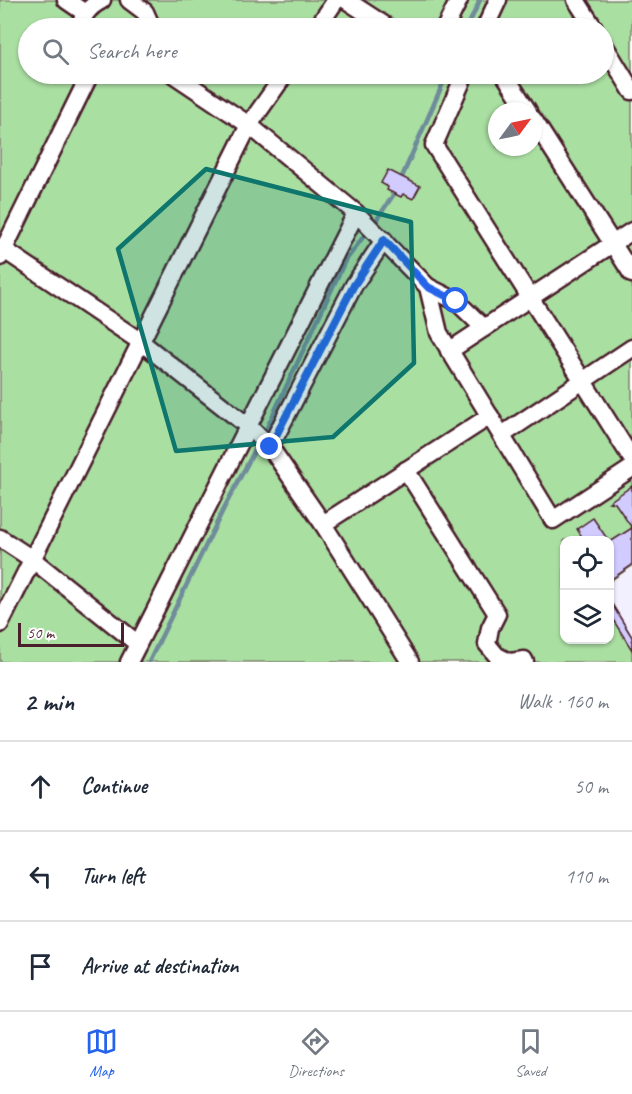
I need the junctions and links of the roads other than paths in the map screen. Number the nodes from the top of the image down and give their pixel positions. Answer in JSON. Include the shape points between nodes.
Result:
{"nodes":[{"id":1,"x":66,"y":0,"type":"edge"},
{"id":2,"x":102,"y":0,"type":"edge"},
{"id":3,"x":336,"y":0,"type":"edge"},
{"id":4,"x":346,"y":0,"type":"edge"},
{"id":5,"x":459,"y":0,"type":"edge"},
{"id":6,"x":498,"y":0,"type":"edge"},
{"id":7,"x":576,"y":0,"type":"edge"},
{"id":8,"x":135,"y":1,"type":"edge"},
{"id":9,"x":80,"y":18,"type":"edge"},
{"id":10,"x":84,"y":18,"type":"edge"},
{"id":11,"x":148,"y":18,"type":"edge"},
{"id":12,"x":323,"y":18,"type":"edge"},
{"id":13,"x":374,"y":18,"type":"edge"},
{"id":14,"x":450,"y":18,"type":"edge"},
{"id":15,"x":490,"y":18,"type":"edge"},
{"id":16,"x":588,"y":18,"type":"edge"},
{"id":17,"x":614,"y":62,"type":"edge"},
{"id":18,"x":85,"y":84,"type":"edge"},
{"id":19,"x":188,"y":84,"type":"edge"},
{"id":20,"x":278,"y":84,"type":"edge"},
{"id":21,"x":461,"y":84,"type":"edge"},
{"id":22,"x":510,"y":84,"type":"edge"},
{"id":23,"x":632,"y":91,"type":"edge"},
{"id":24,"x":522,"y":102,"type":"edge"},
{"id":25,"x":249,"y":125,"type":"junction"},
{"id":26,"x":542,"y":133,"type":"edge"},
{"id":27,"x":356,"y":213,"type":"junction"},
{"id":28,"x":632,"y":231,"type":"edge"},
{"id":29,"x":384,"y":240,"type":"junction"},
{"id":30,"x":613,"y":243,"type":"junction"},
{"id":31,"x":1,"y":251,"type":"edge"},
{"id":32,"x":632,"y":273,"type":"edge"},
{"id":33,"x":428,"y":287,"type":"junction"},
{"id":34,"x":530,"y":298,"type":"junction"},
{"id":35,"x":484,"y":328,"type":"junction"},
{"id":36,"x":141,"y":342,"type":"junction"},
{"id":37,"x":632,"y":348,"type":"edge"},
{"id":38,"x":449,"y":351,"type":"junction"},
{"id":39,"x":582,"y":381,"type":"junction"},
{"id":40,"x":490,"y":416,"type":"junction"},
{"id":41,"x":249,"y":427,"type":"junction"},
{"id":42,"x":502,"y":435,"type":"junction"},
{"id":43,"x":270,"y":447,"type":"junction"},
{"id":44,"x":632,"y":459,"type":"edge"},
{"id":45,"x":632,"y":468,"type":"edge"},
{"id":46,"x":406,"y":470,"type":"junction"},
{"id":47,"x":323,"y":524,"type":"junction"},
{"id":48,"x":0,"y":538,"type":"edge"},
{"id":49,"x":32,"y":559,"type":"junction"},
{"id":50,"x":0,"y":624,"type":"edge"},
{"id":51,"x":138,"y":644,"type":"junction"},
{"id":52,"x":129,"y":662,"type":"edge"},
{"id":53,"x":410,"y":662,"type":"edge"},
{"id":54,"x":510,"y":662,"type":"edge"},
{"id":55,"x":525,"y":662,"type":"edge"}],
"edges":[{"from":1,"to":9,"type":"lane"},
{"from":2,"to":10,"type":"lane"},
{"from":3,"to":12,"type":"lane"},
{"from":4,"to":13,"type":"lane"},
{"from":5,"to":14,"type":"lane"},
{"from":6,"to":15,"type":"lane"},
{"from":7,"to":16,"type":"lane"},
{"from":8,"to":11,"type":"lane"},
{"from":17,"to":23,"type":"lane"},
{"from":18,"to":31,"type":"lane"},
{"from":19,"to":25,"type":"lane"},
{"from":20,"to":25,"type":"lane"},
{"from":21,"to":34,"type":"lane","via":[[434,145]]},
{"from":22,"to":24,"type":"lane"},
{"from":25,"to":27,"type":"lane"},
{"from":25,"to":36,"type":"lane"},
{"from":26,"to":30,"type":"lane"},
{"from":27,"to":29,"type":"lane"},
{"from":27,"to":41,"type":"lane"},
{"from":28,"to":30,"type":"lane"},
{"from":29,"to":33,"type":"lane"},
{"from":29,"to":43,"type":"lane","via":[[354,285]]},
{"from":30,"to":32,"type":"lane"},
{"from":30,"to":34,"type":"lane"},
{"from":31,"to":36,"type":"lane"},
{"from":33,"to":35,"type":"lane","via":[[456,301]]},
{"from":33,"to":38,"type":"lane","via":[[439,333]]},
{"from":34,"to":35,"type":"lane"},
{"from":34,"to":39,"type":"lane"},
{"from":35,"to":38,"type":"lane"},
{"from":36,"to":41,"type":"lane"},
{"from":36,"to":49,"type":"lane"},
{"from":37,"to":39,"type":"lane"},
{"from":38,"to":40,"type":"lane"},
{"from":39,"to":42,"type":"lane"},
{"from":39,"to":44,"type":"lane"},
{"from":40,"to":42,"type":"lane"},
{"from":40,"to":46,"type":"lane"},
{"from":41,"to":43,"type":"lane"},
{"from":41,"to":51,"type":"lane"},
{"from":42,"to":45,"type":"lane","via":[[553,520]]},
{"from":43,"to":47,"type":"lane"},
{"from":46,"to":47,"type":"lane"},
{"from":46,"to":54,"type":"lane","via":[[497,614],[487,644],[497,656]]},
{"from":47,"to":53,"type":"lane"},
{"from":48,"to":49,"type":"lane"},
{"from":49,"to":50,"type":"lane"},
{"from":49,"to":51,"type":"lane"},
{"from":51,"to":52,"type":"lane"},
{"from":54,"to":55,"type":"lane"}]}
